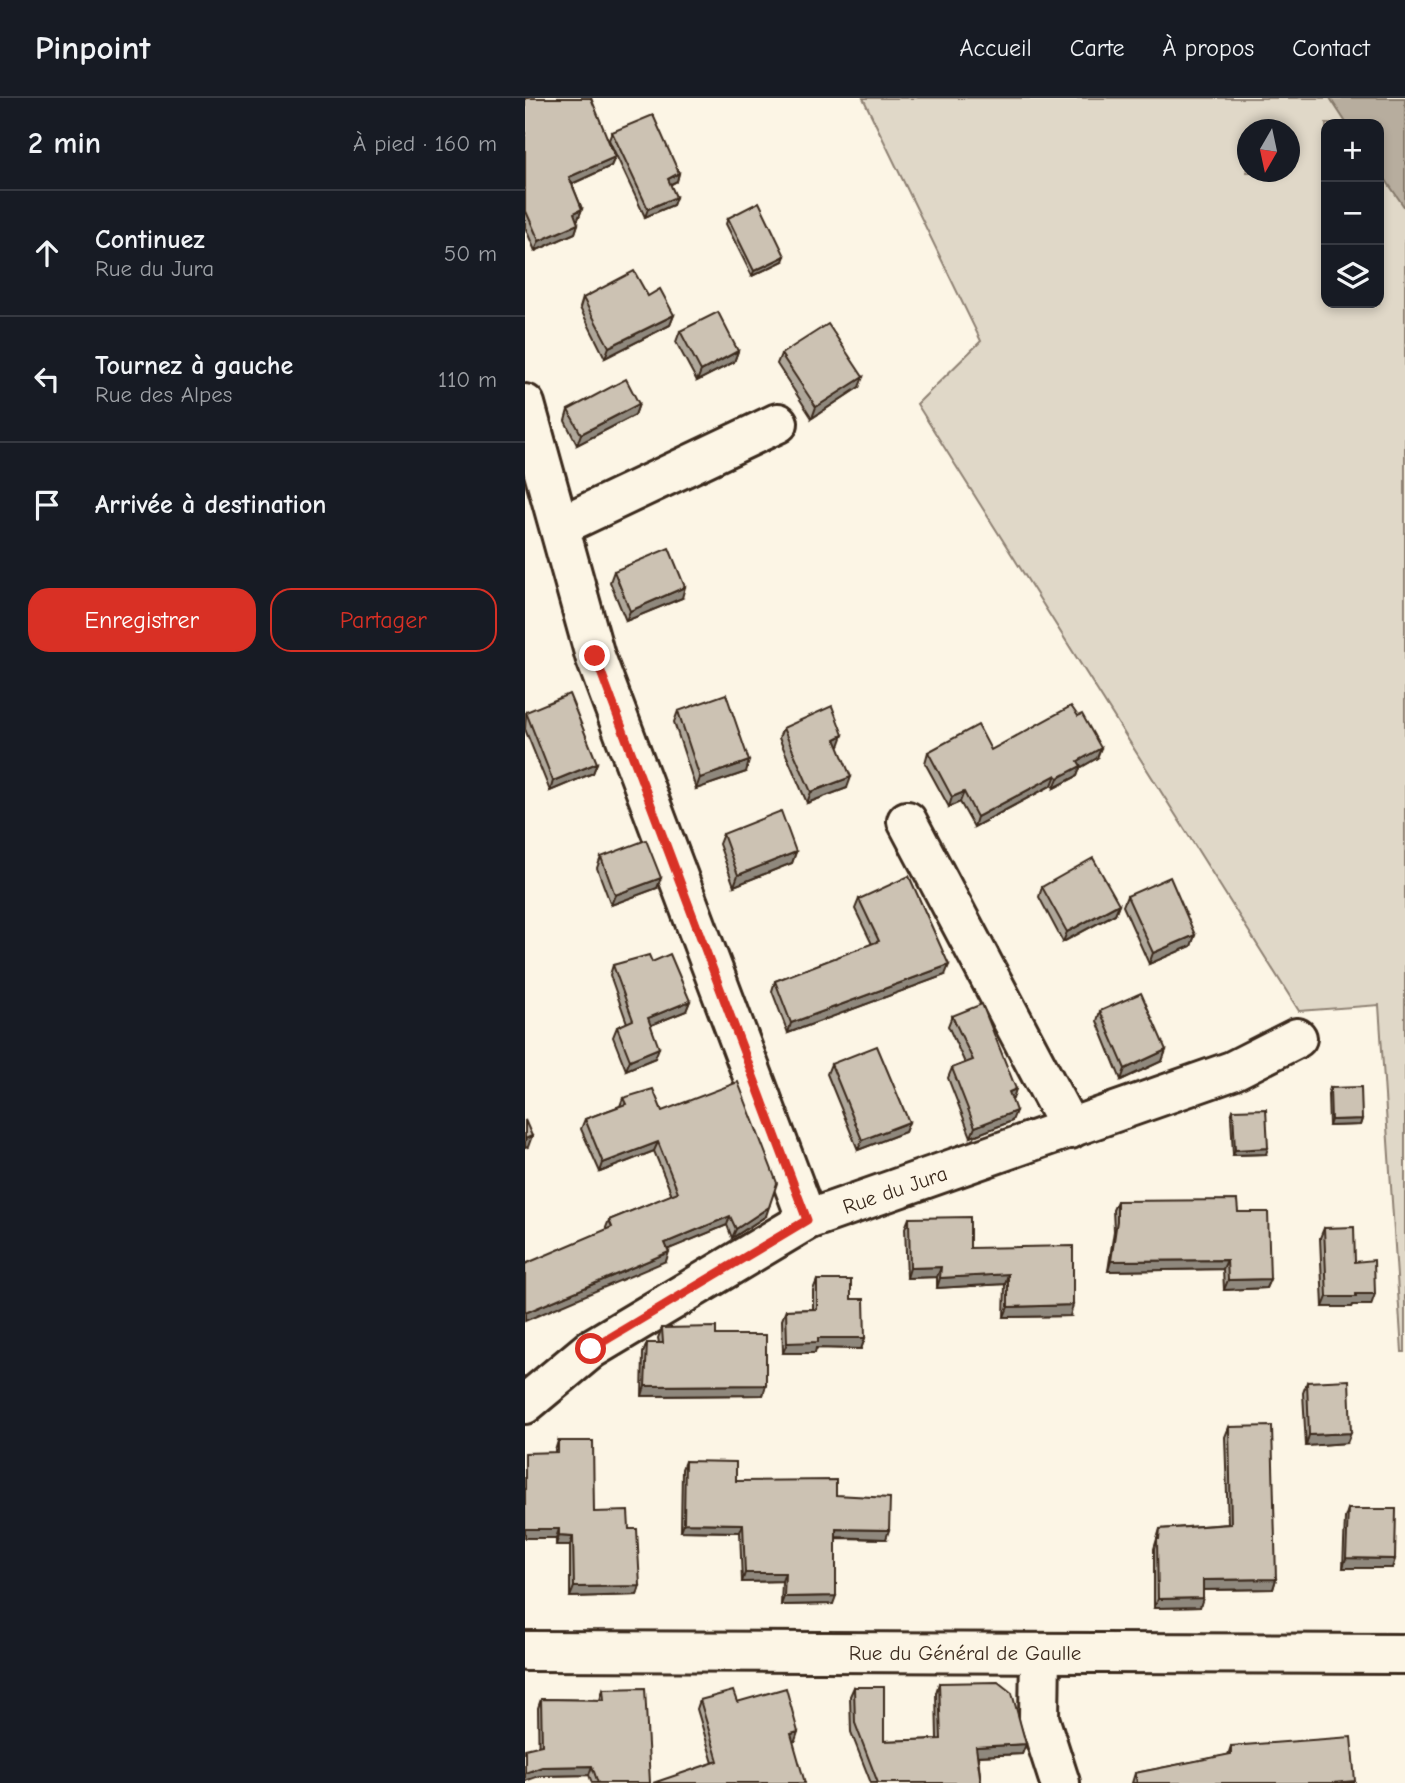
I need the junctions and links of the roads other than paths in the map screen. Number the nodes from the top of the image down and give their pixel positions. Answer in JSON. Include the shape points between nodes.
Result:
{"nodes":[{"id":1,"x":525,"y":404,"type":"edge"},
{"id":2,"x":778,"y":423,"type":"dead end"},
{"id":3,"x":536,"y":481,"type":"edge"},
{"id":4,"x":560,"y":526,"type":"junction"},
{"id":5,"x":907,"y":821,"type":"dead end"},
{"id":6,"x":1297,"y":1038,"type":"dead end"},
{"id":7,"x":1070,"y":1129,"type":"junction"},
{"id":8,"x":807,"y":1220,"type":"junction"},
{"id":9,"x":525,"y":1404,"type":"edge"},
{"id":10,"x":525,"y":1651,"type":"edge"},
{"id":11,"x":1039,"y":1654,"type":"junction"},
{"id":12,"x":1405,"y":1654,"type":"edge"},
{"id":13,"x":1060,"y":1783,"type":"edge"}],
"edges":[{"from":1,"to":3,"type":"street"},
{"from":2,"to":4,"type":"street"},
{"from":3,"to":4,"type":"street"},
{"from":4,"to":8,"type":"street","via":[[595,656]]},
{"from":5,"to":7,"type":"street"},
{"from":6,"to":7,"type":"street","name":"Rue du Jura","via":[[1233,1071]]},
{"from":7,"to":8,"type":"street","name":"Rue du Jura"},
{"from":8,"to":9,"type":"street","name":"Rue du Jura","via":[[591,1349]]},
{"from":10,"to":11,"type":"street","name":"Rue du Général de Gaulle"},
{"from":11,"to":12,"type":"street","name":"Rue du Général de Gaulle"},
{"from":11,"to":13,"type":"street","via":[[1039,1718]]}]}
